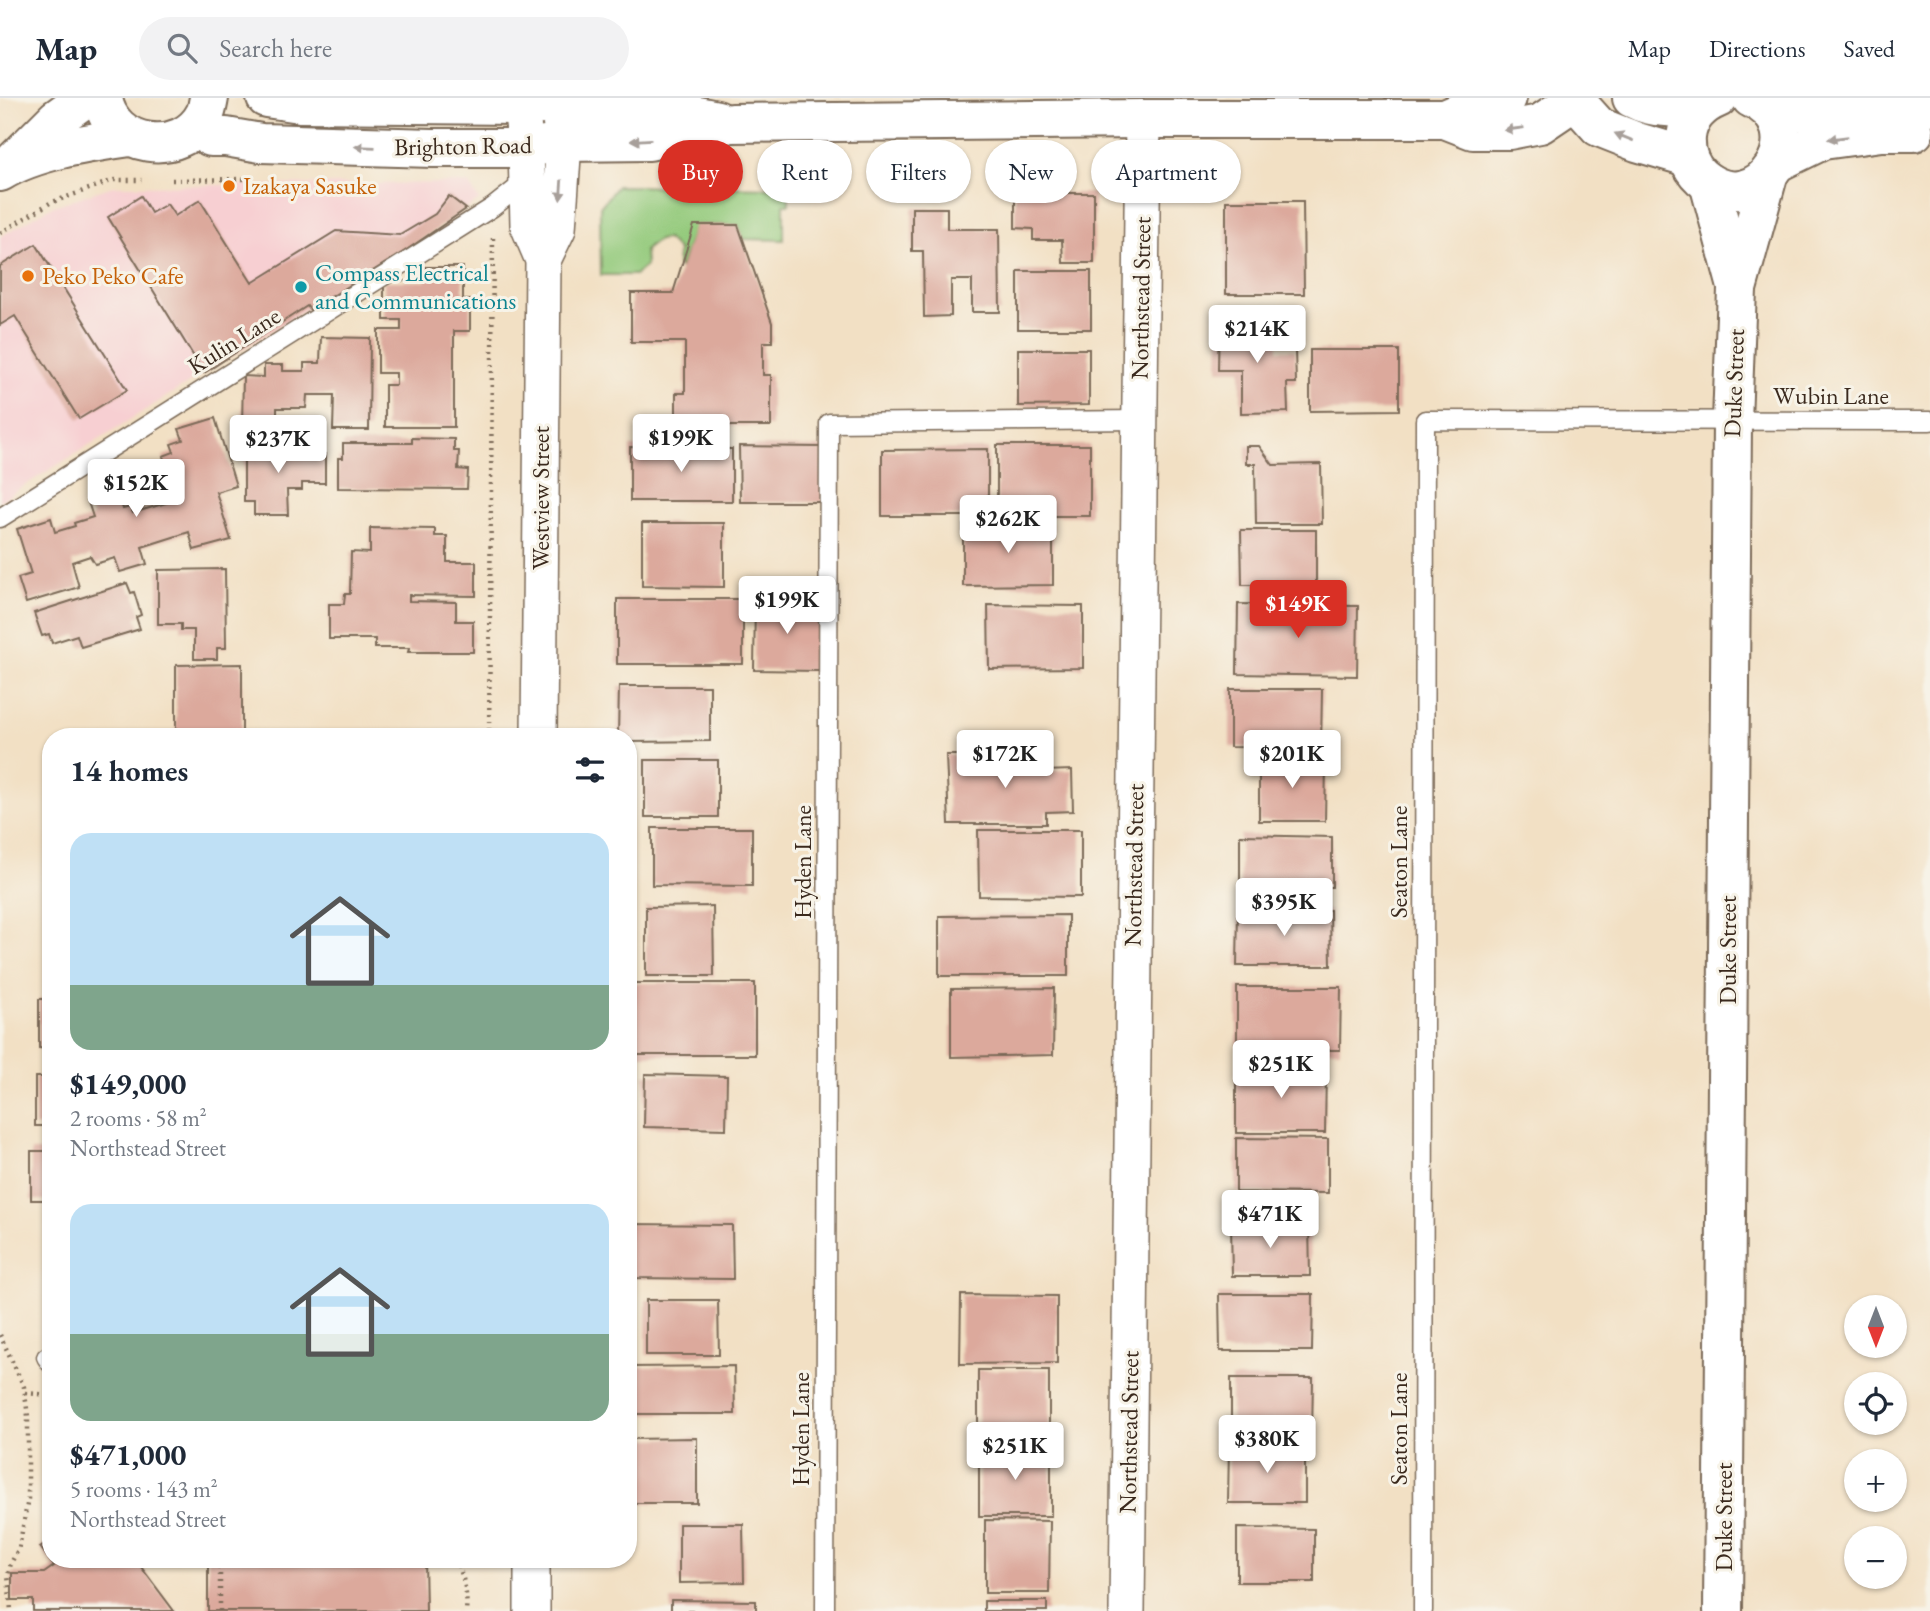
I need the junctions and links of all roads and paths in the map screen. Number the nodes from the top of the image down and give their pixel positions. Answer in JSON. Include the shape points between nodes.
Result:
{"nodes":[{"id":1,"x":85,"y":98,"type":"edge"},
{"id":2,"x":103,"y":98,"type":"edge"},
{"id":3,"x":266,"y":98,"type":"edge"},
{"id":4,"x":1507,"y":98,"type":"edge"},
{"id":5,"x":1632,"y":98,"type":"edge"},
{"id":6,"x":1574,"y":99,"type":"edge"},
{"id":7,"x":538,"y":101,"type":"edge"},
{"id":8,"x":1712,"y":101,"type":"edge"},
{"id":9,"x":653,"y":102,"type":"edge"},
{"id":10,"x":1762,"y":105,"type":"edge"},
{"id":11,"x":1930,"y":106,"type":"edge"},
{"id":12,"x":1267,"y":109,"type":"edge"},
{"id":13,"x":1880,"y":112,"type":"edge"},
{"id":14,"x":201,"y":113,"type":"edge"},
{"id":15,"x":1143,"y":119,"type":"junction"},
{"id":16,"x":1445,"y":119,"type":"junction"},
{"id":17,"x":732,"y":123,"type":"junction"},
{"id":18,"x":1930,"y":132,"type":"edge"},
{"id":19,"x":130,"y":137,"type":"junction"},
{"id":20,"x":564,"y":142,"type":"junction"},
{"id":21,"x":527,"y":164,"type":"junction"},
{"id":22,"x":5,"y":169,"type":"edge"},
{"id":23,"x":1773,"y":169,"type":"junction"},
{"id":24,"x":1698,"y":170,"type":"junction"},
{"id":25,"x":249,"y":179,"type":"dead end"},
{"id":26,"x":155,"y":180,"type":"dead end"},
{"id":27,"x":168,"y":180,"type":"dead end"},
{"id":28,"x":493,"y":207,"type":"junction"},
{"id":29,"x":0,"y":233,"type":"edge"},
{"id":30,"x":543,"y":260,"type":"junction"},
{"id":31,"x":1737,"y":289,"type":"junction"},
{"id":32,"x":1139,"y":420,"type":"junction"},
{"id":33,"x":1732,"y":421,"type":"junction"},
{"id":34,"x":1930,"y":421,"type":"edge"},
{"id":35,"x":0,"y":518,"type":"edge"},
{"id":36,"x":489,"y":728,"type":"edge"},
{"id":37,"x":539,"y":728,"type":"edge"},
{"id":38,"x":0,"y":1335,"type":"edge"},
{"id":39,"x":25,"y":1393,"type":"junction"},
{"id":40,"x":42,"y":1394,"type":"edge"},
{"id":41,"x":220,"y":1568,"type":"edge"},
{"id":42,"x":460,"y":1568,"type":"edge"},
{"id":43,"x":532,"y":1568,"type":"edge"},
{"id":44,"x":11,"y":1611,"type":"edge"},
{"id":45,"x":220,"y":1611,"type":"edge"},
{"id":46,"x":466,"y":1611,"type":"edge"},
{"id":47,"x":532,"y":1611,"type":"edge"},
{"id":48,"x":825,"y":1611,"type":"edge"},
{"id":49,"x":1127,"y":1611,"type":"edge"},
{"id":50,"x":1423,"y":1611,"type":"edge"},
{"id":51,"x":1723,"y":1611,"type":"edge"}],
"edges":[{"from":1,"to":22,"type":"street","via":[[56,119]]},
{"from":2,"to":19,"type":"street","via":[[113,121]]},
{"from":3,"to":7,"type":"street","name":"Brighton Road","via":[[300,103]]},
{"from":4,"to":16,"type":"street","name":"Brighton Road"},
{"from":5,"to":8,"type":"street","via":[[1673,109]]},
{"from":6,"to":16,"type":"street","name":"Brighton Road","one_way":true,"via":[[1541,124],[1509,130],[1473,130]]},
{"from":24,"to":6,"type":"street","name":"Brighton Road","one_way":true,"via":[[1599,127]]},
{"from":7,"to":9,"type":"street","name":"Brighton Road"},
{"from":7,"to":20,"type":"street","name":"Westview Street"},
{"from":7,"to":21,"type":"street","name":"Westview Street"},
{"from":8,"to":24,"type":"street","name":"Duke Street","via":[[1693,116],[1687,131],[1686,143]]},
{"from":9,"to":17,"type":"street","name":"Brighton Road"},
{"from":10,"to":13,"type":"street"},
{"from":10,"to":23,"type":"street","name":"Duke Street","via":[[1780,128],[1782,139]]},
{"from":11,"to":13,"type":"street"},
{"from":12,"to":15,"type":"street","name":"Brighton Road"},
{"from":12,"to":16,"type":"street","name":"Brighton Road"},
{"from":13,"to":18,"type":"street"},
{"from":13,"to":23,"type":"street","one_way":true},
{"from":14,"to":19,"type":"street","via":[[177,139],[148,143]]},
{"from":21,"to":14,"type":"street","name":"Brighton Road","one_way":true,"via":[[421,148],[211,137]]},
{"from":15,"to":17,"type":"street","name":"Brighton Road"},
{"from":15,"to":32,"type":"street","name":"Northstead Street"},
{"from":17,"to":20,"type":"street","name":"Brighton Road","one_way":true,"via":[[649,141]]},
{"from":19,"to":22,"type":"street","via":[[72,146]]},
{"from":20,"to":21,"type":"street","name":"Brighton Road"},
{"from":20,"to":30,"type":"street","name":"Westview Street","one_way":true,"via":[[558,229]]},
{"from":21,"to":28,"type":"lane","name":"Kulin Lane"},
{"from":21,"to":30,"type":"street","name":"Westview Street","via":[[528,225]]},
{"from":23,"to":24,"type":"street","name":"Brighton Road","via":[[1755,186],[1741,190],[1724,189]]},
{"from":23,"to":31,"type":"street","name":"Duke Street"},
{"from":24,"to":31,"type":"street","name":"Duke Street"},
{"from":25,"to":27,"type":"path"},
{"from":26,"to":29,"type":"path","via":[[114,180],[50,203]]},
{"from":28,"to":35,"type":"lane","name":"Kulin Lane"},
{"from":28,"to":36,"type":"path"},
{"from":30,"to":37,"type":"street","name":"Westview Street"},
{"from":31,"to":33,"type":"street","name":"Duke Street"},
{"from":32,"to":48,"type":"lane","name":"Hyden Lane","via":[[829,424]]},
{"from":32,"to":49,"type":"street","name":"Northstead Street"},
{"from":33,"to":34,"type":"lane","name":"Wubin Lane"},
{"from":33,"to":50,"type":"lane","name":"Seaton Lane","via":[[1424,419]]},
{"from":33,"to":51,"type":"street","name":"Duke Street"},
{"from":38,"to":39,"type":"path"},
{"from":39,"to":40,"type":"path"},
{"from":39,"to":44,"type":"path","via":[[28,1499],[19,1548],[8,1575]]},
{"from":41,"to":45,"type":"path"},
{"from":42,"to":46,"type":"path"},
{"from":43,"to":47,"type":"street"}]}
